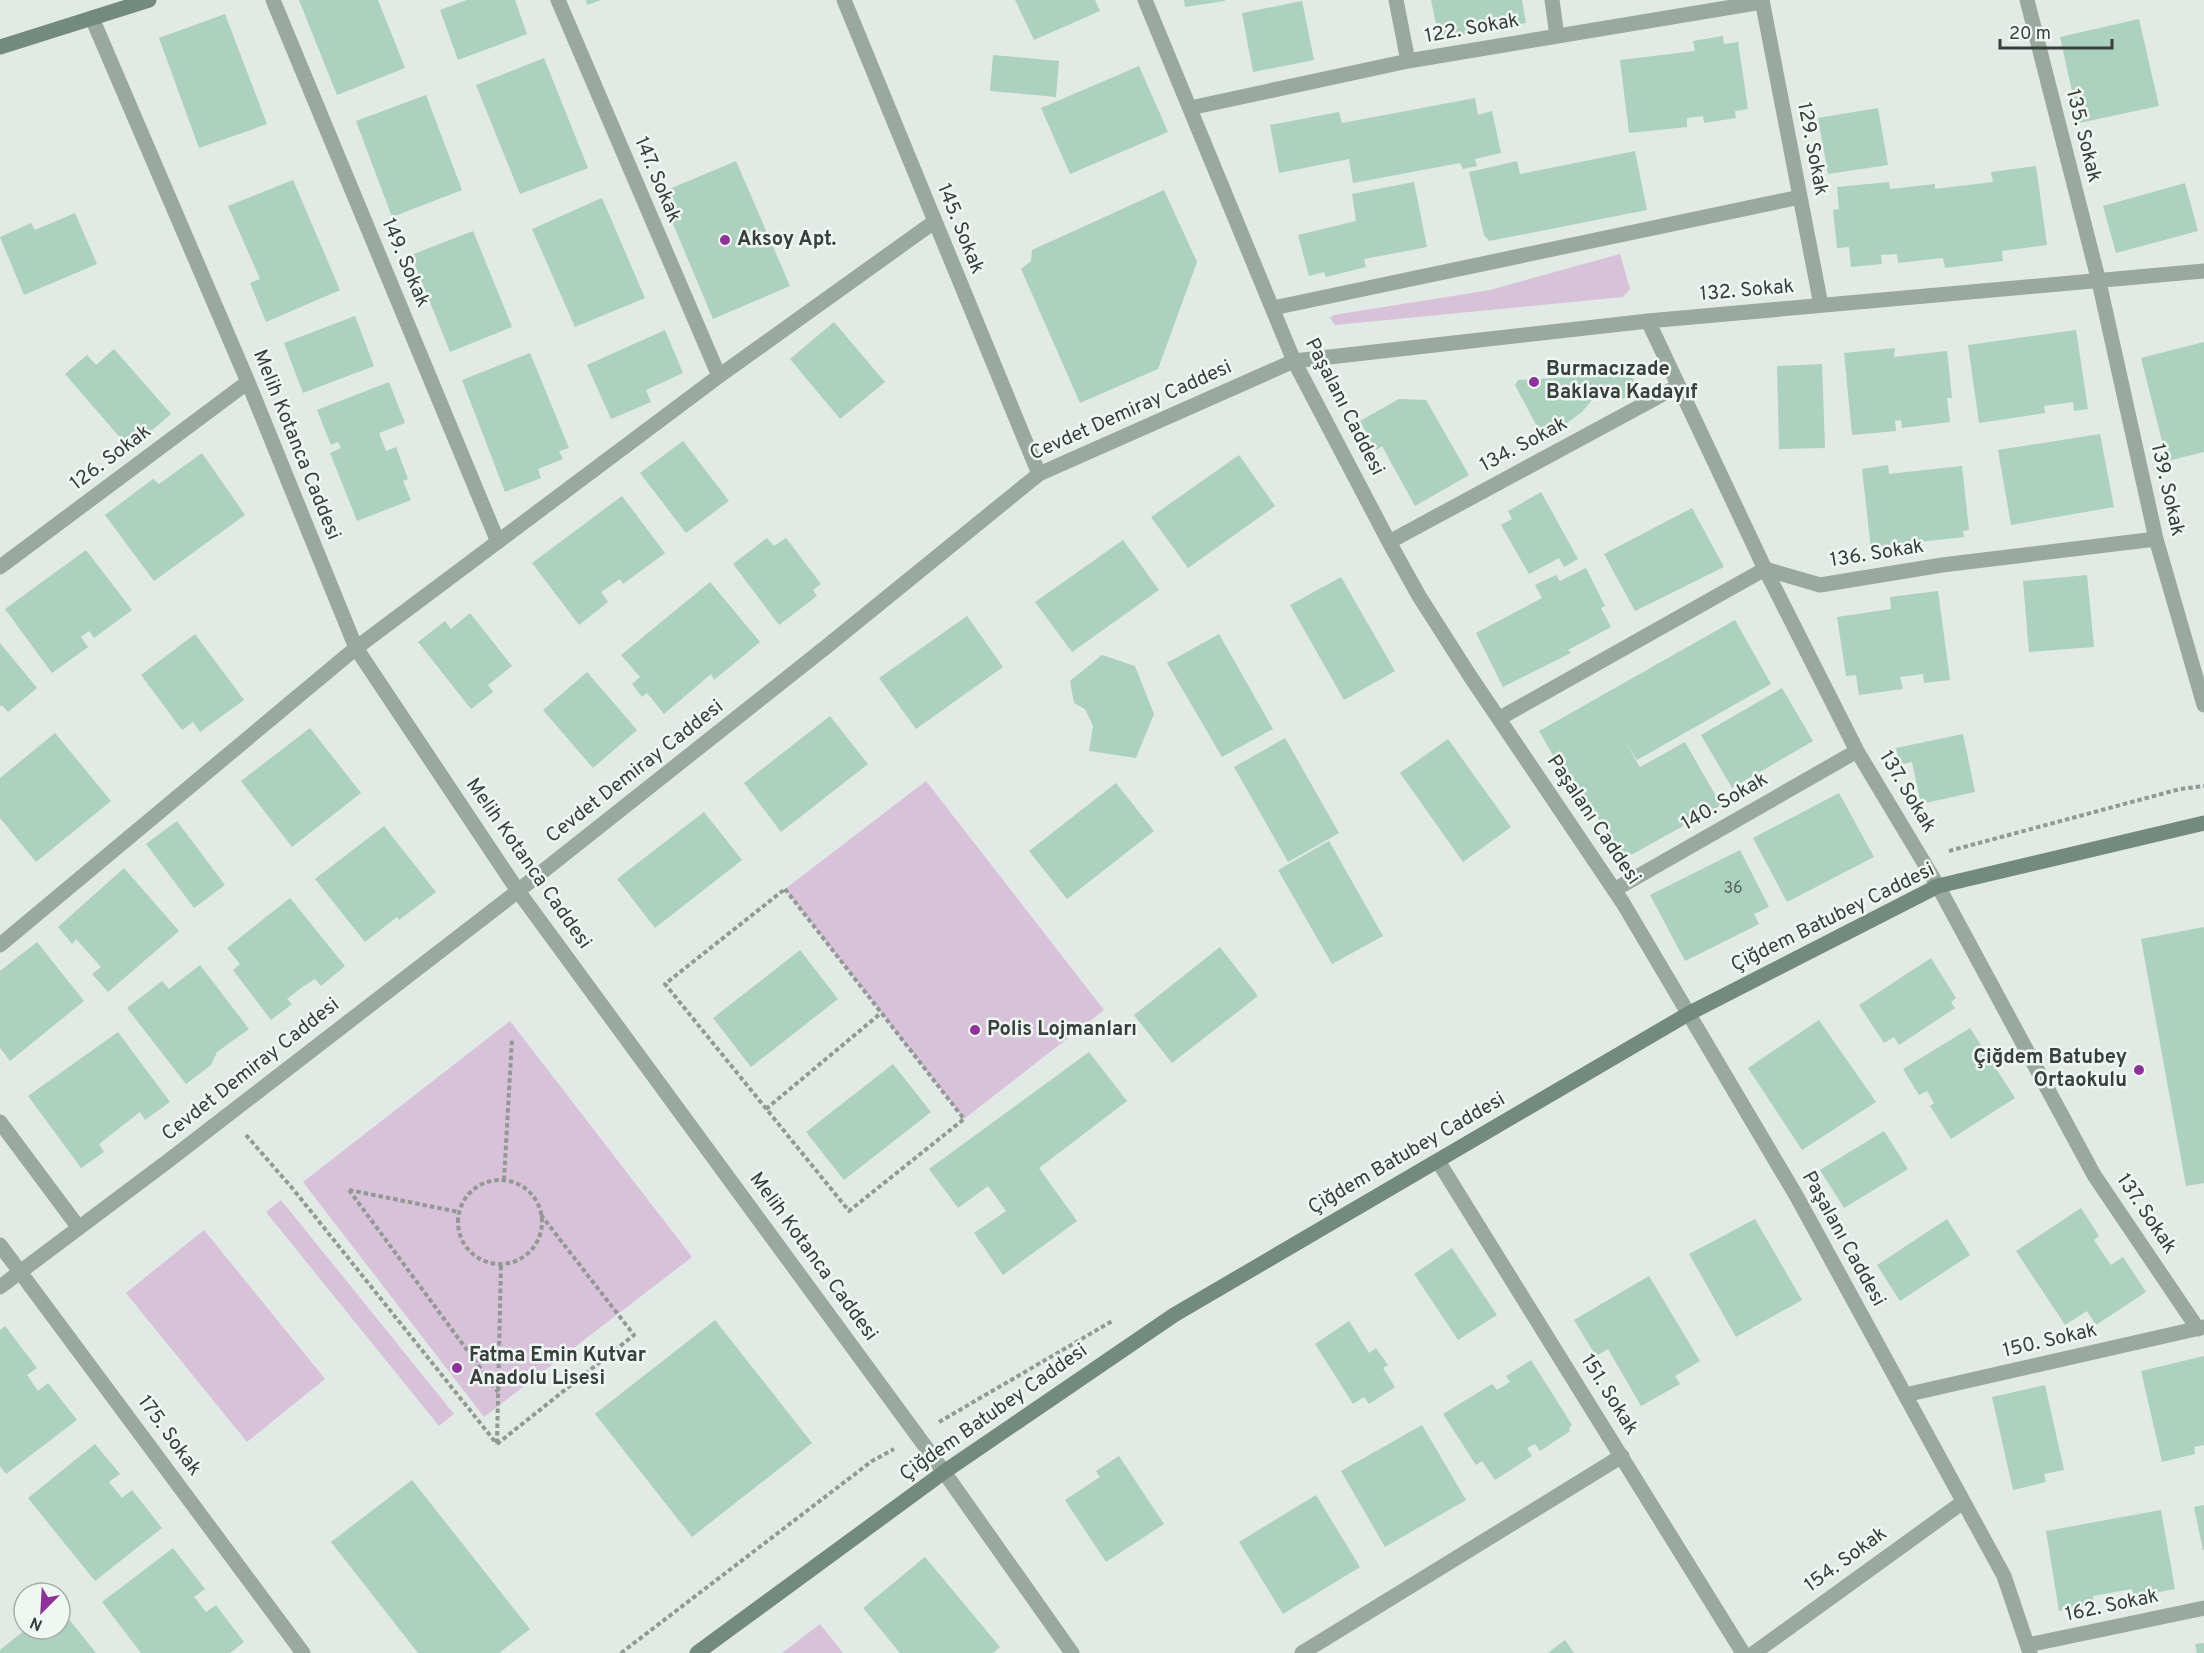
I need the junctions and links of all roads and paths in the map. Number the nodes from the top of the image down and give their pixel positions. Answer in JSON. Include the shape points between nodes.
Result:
{"nodes":[{"id":1,"x":149,"y":0,"type":"edge"},
{"id":2,"x":273,"y":0,"type":"edge"},
{"id":3,"x":558,"y":0,"type":"edge"},
{"id":4,"x":844,"y":0,"type":"edge"},
{"id":5,"x":1145,"y":0,"type":"edge"},
{"id":6,"x":1396,"y":0,"type":"edge"},
{"id":7,"x":1552,"y":0,"type":"edge"},
{"id":8,"x":2027,"y":0,"type":"edge"},
{"id":9,"x":1762,"y":1,"type":"edge"},
{"id":10,"x":92,"y":18,"type":"junction"},
{"id":11,"x":1557,"y":36,"type":"junction"},
{"id":12,"x":0,"y":47,"type":"edge"},
{"id":13,"x":1408,"y":61,"type":"junction"},
{"id":14,"x":1190,"y":108,"type":"junction"},
{"id":15,"x":1800,"y":198,"type":"junction"},
{"id":16,"x":934,"y":222,"type":"junction"},
{"id":17,"x":2204,"y":271,"type":"edge"},
{"id":18,"x":2099,"y":282,"type":"junction"},
{"id":19,"x":1821,"y":305,"type":"junction"},
{"id":20,"x":1273,"y":308,"type":"junction"},
{"id":21,"x":1648,"y":321,"type":"junction"},
{"id":22,"x":1294,"y":361,"type":"junction"},
{"id":23,"x":719,"y":376,"type":"junction"},
{"id":24,"x":248,"y":382,"type":"junction"},
{"id":25,"x":1678,"y":386,"type":"junction"},
{"id":26,"x":1039,"y":474,"type":"junction"},
{"id":27,"x":2156,"y":539,"type":"junction"},
{"id":28,"x":498,"y":542,"type":"junction"},
{"id":29,"x":1389,"y":542,"type":"junction"},
{"id":30,"x":0,"y":567,"type":"edge"},
{"id":31,"x":1764,"y":569,"type":"junction"},
{"id":32,"x":356,"y":648,"type":"junction"},
{"id":33,"x":2204,"y":705,"type":"edge"},
{"id":34,"x":1500,"y":718,"type":"junction"},
{"id":35,"x":1857,"y":751,"type":"junction"},
{"id":36,"x":2204,"y":786,"type":"edge"},
{"id":37,"x":2204,"y":823,"type":"edge"},
{"id":38,"x":1956,"y":848,"type":"dead end"},
{"id":39,"x":1938,"y":886,"type":"junction"},
{"id":40,"x":1614,"y":890,"type":"junction"},
{"id":41,"x":518,"y":891,"type":"junction"},
{"id":42,"x":0,"y":945,"type":"edge"},
{"id":43,"x":881,"y":1013,"type":"junction"},
{"id":44,"x":1688,"y":1014,"type":"junction"},
{"id":45,"x":512,"y":1038,"type":"dead end"},
{"id":46,"x":766,"y":1109,"type":"junction"},
{"id":47,"x":228,"y":1115,"type":"junction"},
{"id":48,"x":0,"y":1122,"type":"edge"},
{"id":49,"x":1438,"y":1161,"type":"junction"},
{"id":50,"x":504,"y":1180,"type":"junction"},
{"id":51,"x":459,"y":1212,"type":"junction"},
{"id":52,"x":541,"y":1215,"type":"junction"},
{"id":53,"x":79,"y":1228,"type":"junction"},
{"id":54,"x":0,"y":1245,"type":"edge"},
{"id":55,"x":501,"y":1264,"type":"junction"},
{"id":56,"x":21,"y":1271,"type":"junction"},
{"id":57,"x":0,"y":1287,"type":"edge"},
{"id":58,"x":2201,"y":1328,"type":"edge"},
{"id":59,"x":498,"y":1392,"type":"junction"},
{"id":60,"x":1905,"y":1395,"type":"junction"},
{"id":61,"x":497,"y":1443,"type":"junction"},
{"id":62,"x":1622,"y":1456,"type":"junction"},
{"id":63,"x":872,"y":1461,"type":"dead end"},
{"id":64,"x":944,"y":1472,"type":"junction"},
{"id":65,"x":1963,"y":1502,"type":"junction"},
{"id":66,"x":2204,"y":1608,"type":"edge"},
{"id":67,"x":2029,"y":1649,"type":"edge"},
{"id":68,"x":303,"y":1653,"type":"edge"},
{"id":69,"x":621,"y":1653,"type":"edge"},
{"id":70,"x":697,"y":1653,"type":"edge"},
{"id":71,"x":1072,"y":1653,"type":"edge"},
{"id":72,"x":1302,"y":1653,"type":"edge"},
{"id":73,"x":1743,"y":1653,"type":"edge"},
{"id":74,"x":1754,"y":1653,"type":"edge"}],
"edges":[{"from":1,"to":10,"type":"main road"},
{"from":2,"to":28,"type":"street","name":"149. Sokak"},
{"from":3,"to":23,"type":"street","name":"147. Sokak"},
{"from":4,"to":16,"type":"street","name":"145. Sokak"},
{"from":5,"to":14,"type":"street","name":"Paşalanı Caddesi"},
{"from":6,"to":13,"type":"street"},
{"from":7,"to":11,"type":"street"},
{"from":8,"to":18,"type":"street","name":"135. Sokak"},
{"from":9,"to":11,"type":"street","name":"122. Sokak"},
{"from":9,"to":15,"type":"street","name":"129. Sokak"},
{"from":10,"to":12,"type":"main road"},
{"from":10,"to":24,"type":"street","name":"Melih Kotanca Caddesi"},
{"from":11,"to":13,"type":"street","name":"122. Sokak"},
{"from":13,"to":14,"type":"street","name":"122. Sokak"},
{"from":14,"to":20,"type":"street","name":"Paşalanı Caddesi"},
{"from":15,"to":19,"type":"street","name":"129. Sokak"},
{"from":15,"to":20,"type":"street"},
{"from":16,"to":23,"type":"street"},
{"from":16,"to":26,"type":"street","name":"145. Sokak"},
{"from":17,"to":18,"type":"street","name":"132. Sokak"},
{"from":18,"to":19,"type":"street","name":"132. Sokak"},
{"from":18,"to":27,"type":"street","name":"139. Sokak"},
{"from":19,"to":21,"type":"street","name":"132. Sokak"},
{"from":20,"to":22,"type":"street","name":"Paşalanı Caddesi"},
{"from":21,"to":22,"type":"street","name":"132. Sokak"},
{"from":21,"to":25,"type":"street","name":"137. Sokak"},
{"from":22,"to":26,"type":"street","name":"Cevdet Demiray Caddesi"},
{"from":22,"to":29,"type":"street","name":"Paşalanı Caddesi"},
{"from":23,"to":28,"type":"street"},
{"from":24,"to":30,"type":"street","name":"126. Sokak"},
{"from":24,"to":32,"type":"street","name":"Melih Kotanca Caddesi"},
{"from":25,"to":29,"type":"street","name":"134. Sokak"},
{"from":25,"to":31,"type":"street","name":"137. Sokak"},
{"from":26,"to":41,"type":"street","name":"Cevdet Demiray Caddesi"},
{"from":27,"to":31,"type":"street","name":"136. Sokak","via":[[1942,565],[1820,585]]},
{"from":27,"to":33,"type":"street","name":"139. Sokak"},
{"from":28,"to":32,"type":"street"},
{"from":29,"to":34,"type":"street","name":"Paşalanı Caddesi","via":[[1425,606]]},
{"from":31,"to":34,"type":"street"},
{"from":31,"to":35,"type":"street","name":"137. Sokak"},
{"from":32,"to":41,"type":"street","name":"Melih Kotanca Caddesi"},
{"from":32,"to":42,"type":"street"},
{"from":34,"to":40,"type":"street","name":"Paşalanı Caddesi"},
{"from":35,"to":39,"type":"street","name":"137. Sokak"},
{"from":35,"to":40,"type":"street","name":"140. Sokak"},
{"from":36,"to":38,"type":"path"},
{"from":37,"to":39,"type":"main road","name":"Çiğdem Batubey Caddesi"},
{"from":39,"to":44,"type":"main road","name":"Çiğdem Batubey Caddesi"},
{"from":39,"to":58,"type":"street","name":"137. Sokak","via":[[2094,1174]]},
{"from":40,"to":44,"type":"street","name":"Paşalanı Caddesi"},
{"from":41,"to":47,"type":"street","name":"Cevdet Demiray Caddesi"},
{"from":41,"to":64,"type":"street","name":"Melih Kotanca Caddesi"},
{"from":43,"to":46,"type":"path"},
{"from":43,"to":46,"type":"path","via":[[964,1119],[849,1211]]},
{"from":43,"to":46,"type":"path","via":[[785,889],[665,984]]},
{"from":44,"to":49,"type":"main road","name":"Çiğdem Batubey Caddesi"},
{"from":44,"to":60,"type":"street","name":"Paşalanı Caddesi","via":[[1797,1197]]},
{"from":45,"to":50,"type":"path"},
{"from":47,"to":53,"type":"street","name":"Cevdet Demiray Caddesi"},
{"from":47,"to":61,"type":"path","via":[[293,1189]]},
{"from":48,"to":53,"type":"street"},
{"from":49,"to":62,"type":"street","name":"151. Sokak"},
{"from":49,"to":64,"type":"main road","name":"Çiğdem Batubey Caddesi","via":[[1174,1315]]},
{"from":50,"to":51,"type":"path","via":[[477,1186],[466,1196]]},
{"from":50,"to":52,"type":"path","via":[[529,1191]]},
{"from":51,"to":55,"type":"path","via":[[460,1237],[467,1249],[478,1259]]},
{"from":51,"to":59,"type":"path","via":[[349,1190]]},
{"from":52,"to":55,"type":"path","via":[[540,1234],[530,1252],[519,1260]]},
{"from":52,"to":61,"type":"path","via":[[634,1335]]},
{"from":53,"to":56,"type":"street","name":"Cevdet Demiray Caddesi"},
{"from":54,"to":56,"type":"street","name":"175. Sokak"},
{"from":55,"to":59,"type":"path"},
{"from":56,"to":57,"type":"street","name":"Cevdet Demiray Caddesi"},
{"from":56,"to":68,"type":"street","name":"175. Sokak"},
{"from":58,"to":60,"type":"street","name":"150. Sokak"},
{"from":59,"to":61,"type":"path"},
{"from":60,"to":65,"type":"street","name":"Paşalanı Caddesi"},
{"from":62,"to":72,"type":"street"},
{"from":62,"to":73,"type":"street","name":"151. Sokak"},
{"from":63,"to":69,"type":"path"},
{"from":64,"to":70,"type":"main road","name":"Çiğdem Batubey Caddesi"},
{"from":64,"to":71,"type":"street","name":"Melih Kotanca Caddesi"},
{"from":65,"to":67,"type":"street","name":"Paşalanı Caddesi","via":[[2004,1576]]},
{"from":65,"to":74,"type":"street","name":"154. Sokak"},
{"from":66,"to":67,"type":"street","name":"162. Sokak"}]}
